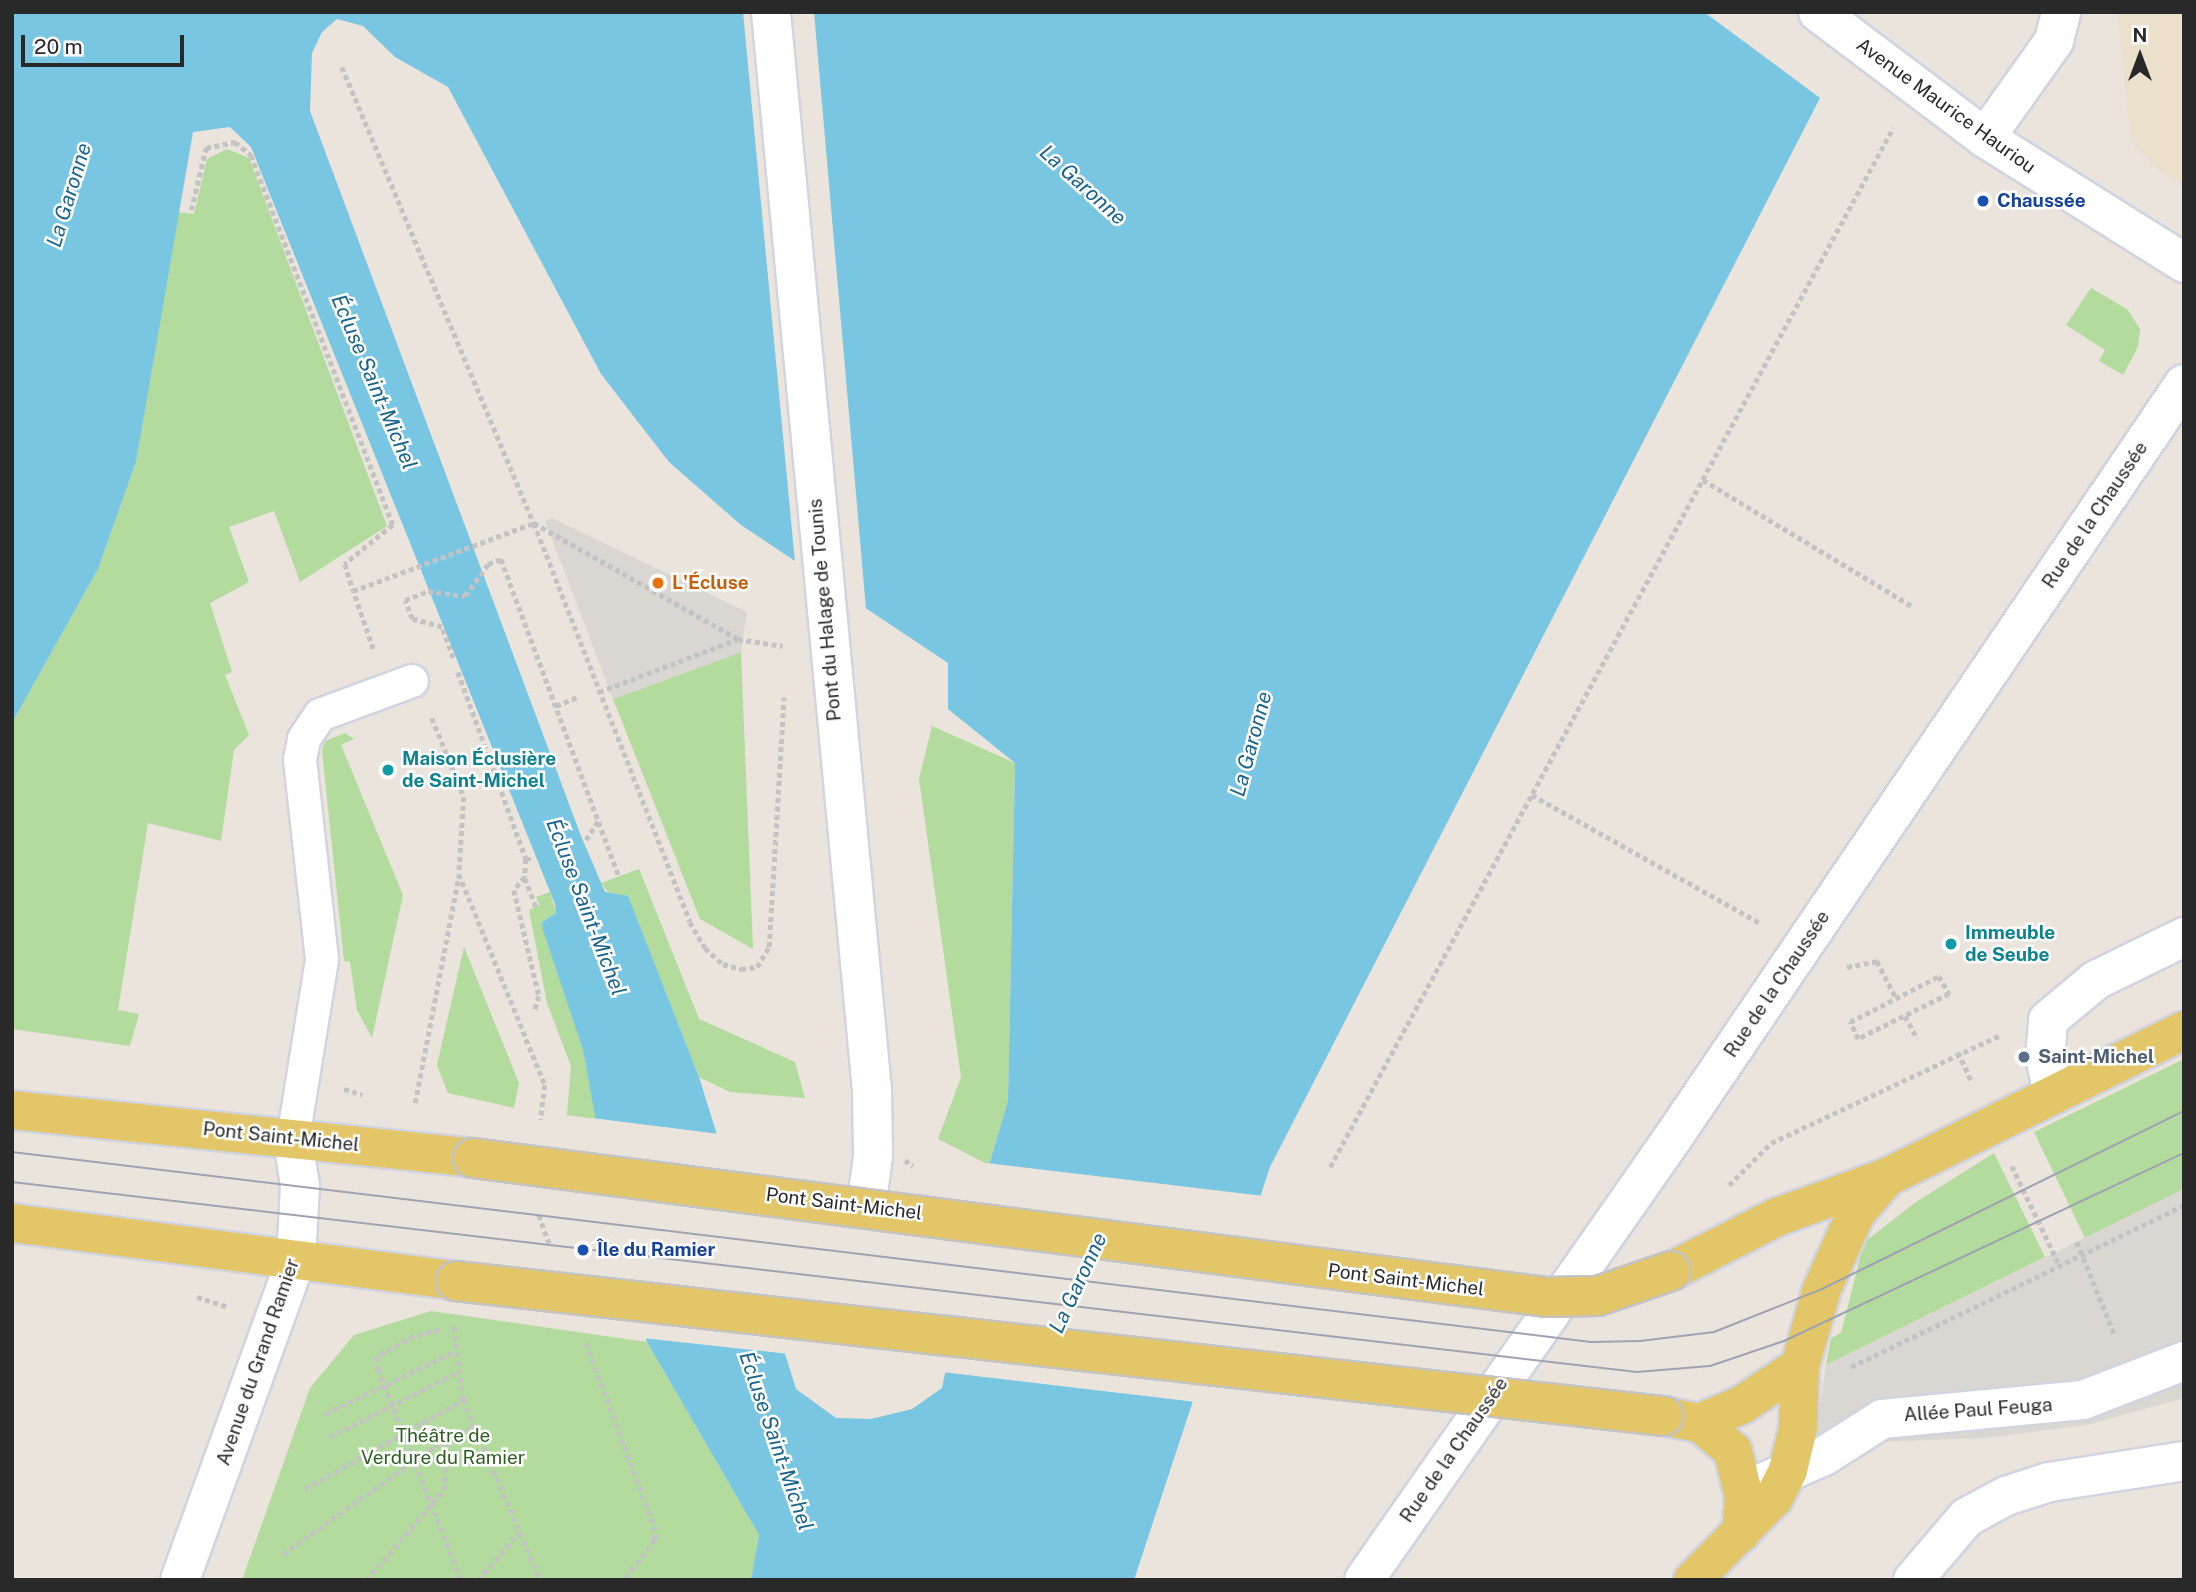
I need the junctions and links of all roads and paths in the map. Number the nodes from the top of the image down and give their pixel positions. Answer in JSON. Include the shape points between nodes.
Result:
{"nodes":[{"id":1,"x":771,"y":12,"type":"edge"},
{"id":2,"x":1818,"y":12,"type":"edge"},
{"id":3,"x":2061,"y":12,"type":"edge"},
{"id":4,"x":342,"y":67,"type":"dead end"},
{"id":5,"x":1894,"y":126,"type":"dead end"},
{"id":6,"x":1985,"y":138,"type":"junction"},
{"id":7,"x":191,"y":209,"type":"dead end"},
{"id":8,"x":2184,"y":263,"type":"edge"},
{"id":9,"x":2184,"y":384,"type":"edge"},
{"id":10,"x":1703,"y":480,"type":"junction"},
{"id":11,"x":534,"y":523,"type":"junction"},
{"id":12,"x":354,"y":591,"type":"junction"},
{"id":13,"x":1912,"y":606,"type":"dead end"},
{"id":14,"x":738,"y":639,"type":"junction"},
{"id":15,"x":775,"y":645,"type":"dead end"},
{"id":16,"x":412,"y":681,"type":"junction"},
{"id":17,"x":785,"y":688,"type":"dead end"},
{"id":18,"x":599,"y":692,"type":"junction"},
{"id":19,"x":579,"y":696,"type":"dead end"},
{"id":20,"x":556,"y":706,"type":"junction"},
{"id":21,"x":1532,"y":795,"type":"junction"},
{"id":22,"x":598,"y":821,"type":"junction"},
{"id":23,"x":586,"y":840,"type":"dead end"},
{"id":24,"x":526,"y":859,"type":"junction"},
{"id":25,"x":534,"y":859,"type":"dead end"},
{"id":26,"x":459,"y":874,"type":"junction"},
{"id":27,"x":525,"y":877,"type":"junction"},
{"id":28,"x":619,"y":877,"type":"dead end"},
{"id":29,"x":536,"y":907,"type":"dead end"},
{"id":30,"x":1759,"y":922,"type":"dead end"},
{"id":31,"x":2184,"y":937,"type":"edge"},
{"id":32,"x":1838,"y":968,"type":"dead end"},
{"id":33,"x":1896,"y":998,"type":"junction"},
{"id":34,"x":535,"y":1009,"type":"dead end"},
{"id":35,"x":1905,"y":1016,"type":"junction"},
{"id":36,"x":2184,"y":1030,"type":"edge"},
{"id":37,"x":1918,"y":1039,"type":"dead end"},
{"id":38,"x":1978,"y":1042,"type":"dead end"},
{"id":39,"x":2053,"y":1094,"type":"junction"},
{"id":40,"x":12,"y":1110,"type":"edge"},
{"id":41,"x":414,"y":1111,"type":"dead end"},
{"id":42,"x":1992,"y":1123,"type":"junction"},
{"id":43,"x":540,"y":1127,"type":"dead end"},
{"id":44,"x":293,"y":1139,"type":"junction"},
{"id":45,"x":1330,"y":1167,"type":"dead end"},
{"id":46,"x":1887,"y":1177,"type":"junction"},
{"id":47,"x":1722,"y":1193,"type":"dead end"},
{"id":48,"x":2184,"y":1205,"type":"edge"},
{"id":49,"x":866,"y":1207,"type":"junction"},
{"id":50,"x":537,"y":1208,"type":"dead end"},
{"id":51,"x":12,"y":1223,"type":"edge"},
{"id":52,"x":2077,"y":1242,"type":"dead end"},
{"id":53,"x":2081,"y":1255,"type":"junction"},
{"id":54,"x":555,"y":1258,"type":"dead end"},
{"id":55,"x":296,"y":1260,"type":"junction"},
{"id":56,"x":2060,"y":1266,"type":"junction"},
{"id":57,"x":582,"y":1333,"type":"dead end"},
{"id":58,"x":454,"y":1352,"type":"junction"},
{"id":59,"x":2184,"y":1361,"type":"edge"},
{"id":60,"x":1800,"y":1366,"type":"junction"},
{"id":61,"x":456,"y":1373,"type":"junction"},
{"id":62,"x":1847,"y":1380,"type":"dead end"},
{"id":63,"x":2135,"y":1382,"type":"junction"},
{"id":64,"x":384,"y":1383,"type":"junction"},
{"id":65,"x":463,"y":1399,"type":"junction"},
{"id":66,"x":392,"y":1406,"type":"junction"},
{"id":67,"x":325,"y":1414,"type":"dead end"},
{"id":68,"x":1700,"y":1423,"type":"junction"},
{"id":69,"x":473,"y":1427,"type":"junction"},
{"id":70,"x":402,"y":1433,"type":"junction"},
{"id":71,"x":329,"y":1437,"type":"dead end"},
{"id":72,"x":447,"y":1440,"type":"junction"},
{"id":73,"x":2184,"y":1461,"type":"edge"},
{"id":74,"x":415,"y":1464,"type":"junction"},
{"id":75,"x":1788,"y":1470,"type":"junction"},
{"id":76,"x":305,"y":1489,"type":"dead end"},
{"id":77,"x":433,"y":1508,"type":"junction"},
{"id":78,"x":1742,"y":1515,"type":"junction"},
{"id":79,"x":518,"y":1533,"type":"junction"},
{"id":80,"x":283,"y":1554,"type":"dead end"},
{"id":81,"x":180,"y":1580,"type":"edge"},
{"id":82,"x":366,"y":1580,"type":"edge"},
{"id":83,"x":461,"y":1580,"type":"edge"},
{"id":84,"x":478,"y":1580,"type":"edge"},
{"id":85,"x":540,"y":1580,"type":"edge"},
{"id":86,"x":625,"y":1580,"type":"edge"},
{"id":87,"x":1364,"y":1580,"type":"edge"},
{"id":88,"x":1693,"y":1580,"type":"edge"},
{"id":89,"x":1913,"y":1580,"type":"edge"}],
"edges":[{"from":1,"to":49,"type":"street","name":"Pont du Halage de Tounis","via":[[870,1076],[873,1157]]},
{"from":2,"to":6,"type":"street","name":"Avenue Maurice Hauriou"},
{"from":3,"to":6,"type":"street","via":[[2054,41]]},
{"from":4,"to":11,"type":"path"},
{"from":5,"to":10,"type":"path"},
{"from":6,"to":8,"type":"street","name":"Avenue Maurice Hauriou"},
{"from":7,"to":12,"type":"path","via":[[200,157],[206,148],[235,142],[251,155],[393,525],[345,564]]},
{"from":9,"to":87,"type":"street","name":"Rue de la Chaussée","via":[[1672,1139]]},
{"from":10,"to":13,"type":"path"},
{"from":10,"to":21,"type":"path"},
{"from":11,"to":12,"type":"path"},
{"from":11,"to":14,"type":"path"},
{"from":11,"to":18,"type":"path"},
{"from":12,"to":16,"type":"path","via":[[372,648]]},
{"from":14,"to":15,"type":"path"},
{"from":14,"to":18,"type":"path"},
{"from":16,"to":26,"type":"path","via":[[440,733],[464,797]]},
{"from":16,"to":44,"type":"lane","via":[[320,715],[304,739],[300,760],[322,959]]},
{"from":17,"to":18,"type":"path","via":[[769,947],[757,967],[741,969],[723,964],[705,948],[690,922]]},
{"from":19,"to":20,"type":"path"},
{"from":20,"to":22,"type":"path"},
{"from":20,"to":24,"type":"path","via":[[501,559],[488,564],[465,596],[428,591],[405,600],[412,619],[442,627]]},
{"from":21,"to":30,"type":"path"},
{"from":21,"to":45,"type":"path"},
{"from":22,"to":23,"type":"path"},
{"from":22,"to":28,"type":"path"},
{"from":24,"to":25,"type":"path"},
{"from":24,"to":27,"type":"path"},
{"from":26,"to":41,"type":"path","via":[[454,925]]},
{"from":26,"to":43,"type":"path","via":[[544,1085]]},
{"from":27,"to":29,"type":"path"},
{"from":27,"to":34,"type":"path","via":[[514,890],[539,996]]},
{"from":31,"to":39,"type":"street","via":[[2096,980],[2048,1020],[2045,1057]]},
{"from":32,"to":33,"type":"path","via":[[1877,961]]},
{"from":33,"to":35,"type":"path","via":[[1939,976],[1949,995]]},
{"from":33,"to":35,"type":"path","via":[[1850,1022],[1858,1039]]},
{"from":35,"to":37,"type":"path"},
{"from":36,"to":39,"type":"main road"},
{"from":38,"to":47,"type":"path","via":[[1771,1143]]},
{"from":39,"to":42,"type":"main road"},
{"from":40,"to":44,"type":"main road","name":"Pont Saint-Michel"},
{"from":42,"to":46,"type":"main road"},
{"from":42,"to":56,"type":"path"},
{"from":44,"to":49,"type":"main road","name":"Pont Saint-Michel","bridge":true},
{"from":44,"to":55,"type":"street","name":"Avenue du Grand Ramier","via":[[300,1186]]},
{"from":46,"to":49,"type":"main road","name":"Pont Saint-Michel","bridge":true,"via":[[1777,1217],[1671,1271],[1598,1296],[1546,1297]]},
{"from":46,"to":60,"type":"main road","via":[[1840,1243]]},
{"from":48,"to":53,"type":"path"},
{"from":50,"to":54,"type":"path"},
{"from":51,"to":55,"type":"main road"},
{"from":52,"to":53,"type":"path"},
{"from":53,"to":56,"type":"path"},
{"from":53,"to":63,"type":"path"},
{"from":55,"to":68,"type":"main road","bridge":true,"via":[[777,1320]]},
{"from":55,"to":81,"type":"street","name":"Avenue du Grand Ramier"},
{"from":56,"to":62,"type":"path","via":[[1867,1354],[1848,1369]]},
{"from":57,"to":86,"type":"path","via":[[654,1526],[655,1540]]},
{"from":58,"to":61,"type":"path"},
{"from":58,"to":64,"type":"path"},
{"from":58,"to":64,"type":"path","via":[[454,1327],[414,1336],[377,1357]]},
{"from":59,"to":63,"type":"street","name":"Allée Paul Feuga"},
{"from":60,"to":68,"type":"main road","via":[[1743,1404]]},
{"from":60,"to":75,"type":"main road","via":[[1798,1428]]},
{"from":61,"to":65,"type":"path"},
{"from":61,"to":66,"type":"path"},
{"from":63,"to":75,"type":"street","name":"Allée Paul Feuga","via":[[2083,1401],[2027,1409],[1916,1412],[1882,1419],[1824,1456]]},
{"from":64,"to":66,"type":"path"},
{"from":64,"to":67,"type":"path"},
{"from":65,"to":69,"type":"path"},
{"from":65,"to":70,"type":"path"},
{"from":66,"to":70,"type":"path"},
{"from":66,"to":71,"type":"path"},
{"from":68,"to":78,"type":"main road","via":[[1733,1451]]},
{"from":69,"to":72,"type":"path"},
{"from":69,"to":79,"type":"path"},
{"from":70,"to":74,"type":"path"},
{"from":70,"to":76,"type":"path"},
{"from":72,"to":74,"type":"path"},
{"from":72,"to":77,"type":"path","via":[[444,1490]]},
{"from":73,"to":89,"type":"street","via":[[2049,1482],[2006,1496],[1967,1517]]},
{"from":74,"to":77,"type":"path"},
{"from":74,"to":80,"type":"path"},
{"from":75,"to":78,"type":"main road","via":[[1774,1498]]},
{"from":77,"to":82,"type":"path"},
{"from":77,"to":83,"type":"path"},
{"from":78,"to":88,"type":"main road"},
{"from":79,"to":84,"type":"path"},
{"from":79,"to":85,"type":"path"}]}
